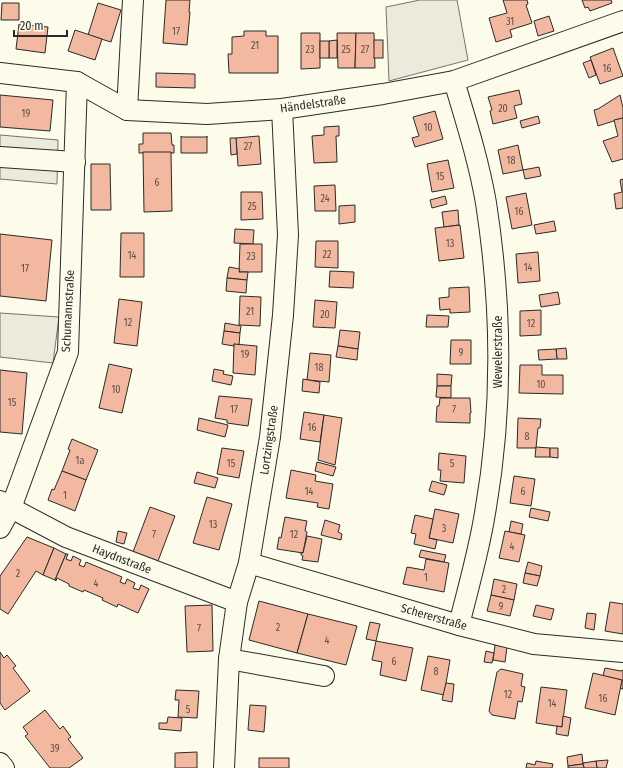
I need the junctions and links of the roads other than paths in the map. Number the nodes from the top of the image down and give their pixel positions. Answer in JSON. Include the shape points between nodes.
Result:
{"nodes":[{"id":1,"x":133,"y":0,"type":"edge"},
{"id":2,"x":623,"y":21,"type":"edge"},
{"id":3,"x":0,"y":73,"type":"edge"},
{"id":4,"x":454,"y":81,"type":"junction"},
{"id":5,"x":77,"y":82,"type":"junction"},
{"id":6,"x":282,"y":109,"type":"junction"},
{"id":7,"x":127,"y":110,"type":"junction"},
{"id":8,"x":0,"y":157,"type":"edge"},
{"id":9,"x":75,"y":162,"type":"junction"},
{"id":10,"x":6,"y":505,"type":"edge"},
{"id":11,"x":0,"y":528,"type":"edge"},
{"id":12,"x":249,"y":563,"type":"junction"},
{"id":13,"x":237,"y":602,"type":"junction"},
{"id":14,"x":459,"y":625,"type":"junction"},
{"id":15,"x":623,"y":652,"type":"edge"},
{"id":16,"x":229,"y":659,"type":"junction"},
{"id":17,"x":324,"y":676,"type":"dead end"},
{"id":18,"x":0,"y":763,"type":"edge"},
{"id":19,"x":4,"y":768,"type":"edge"},
{"id":20,"x":224,"y":768,"type":"edge"}],
"edges":[{"from":1,"to":7,"type":"street"},
{"from":2,"to":4,"type":"street","name":"Händelstraße"},
{"from":3,"to":5,"type":"street","name":"Händelstraße"},
{"from":4,"to":6,"type":"street","name":"Händelstraße"},
{"from":4,"to":14,"type":"street","name":"Wewelerstraße","via":[[486,202],[497,295],[499,380],[485,514]]},
{"from":5,"to":7,"type":"street","name":"Händelstraße"},
{"from":5,"to":9,"type":"street","name":"Schumannstraße"},
{"from":6,"to":7,"type":"street","name":"Händelstraße","via":[[207,114]]},
{"from":6,"to":12,"type":"street","name":"Lortzingstraße","via":[[288,235],[283,315],[270,438]]},
{"from":8,"to":9,"type":"street"},
{"from":9,"to":10,"type":"street","name":"Schumannstraße","via":[[68,352]]},
{"from":10,"to":11,"type":"street","name":"Schumannstraße"},
{"from":10,"to":13,"type":"street","name":"Haydnstraße","via":[[66,537]]},
{"from":12,"to":13,"type":"street","name":"Lortzingstraße"},
{"from":12,"to":14,"type":"street","name":"Schererstraße"},
{"from":13,"to":16,"type":"street","name":"Lortzingstraße"},
{"from":14,"to":15,"type":"street","name":"Schererstraße","via":[[534,644]]},
{"from":16,"to":17,"type":"street"},
{"from":16,"to":20,"type":"street","name":"Lortzingstraße"},
{"from":18,"to":19,"type":"street"}]}
